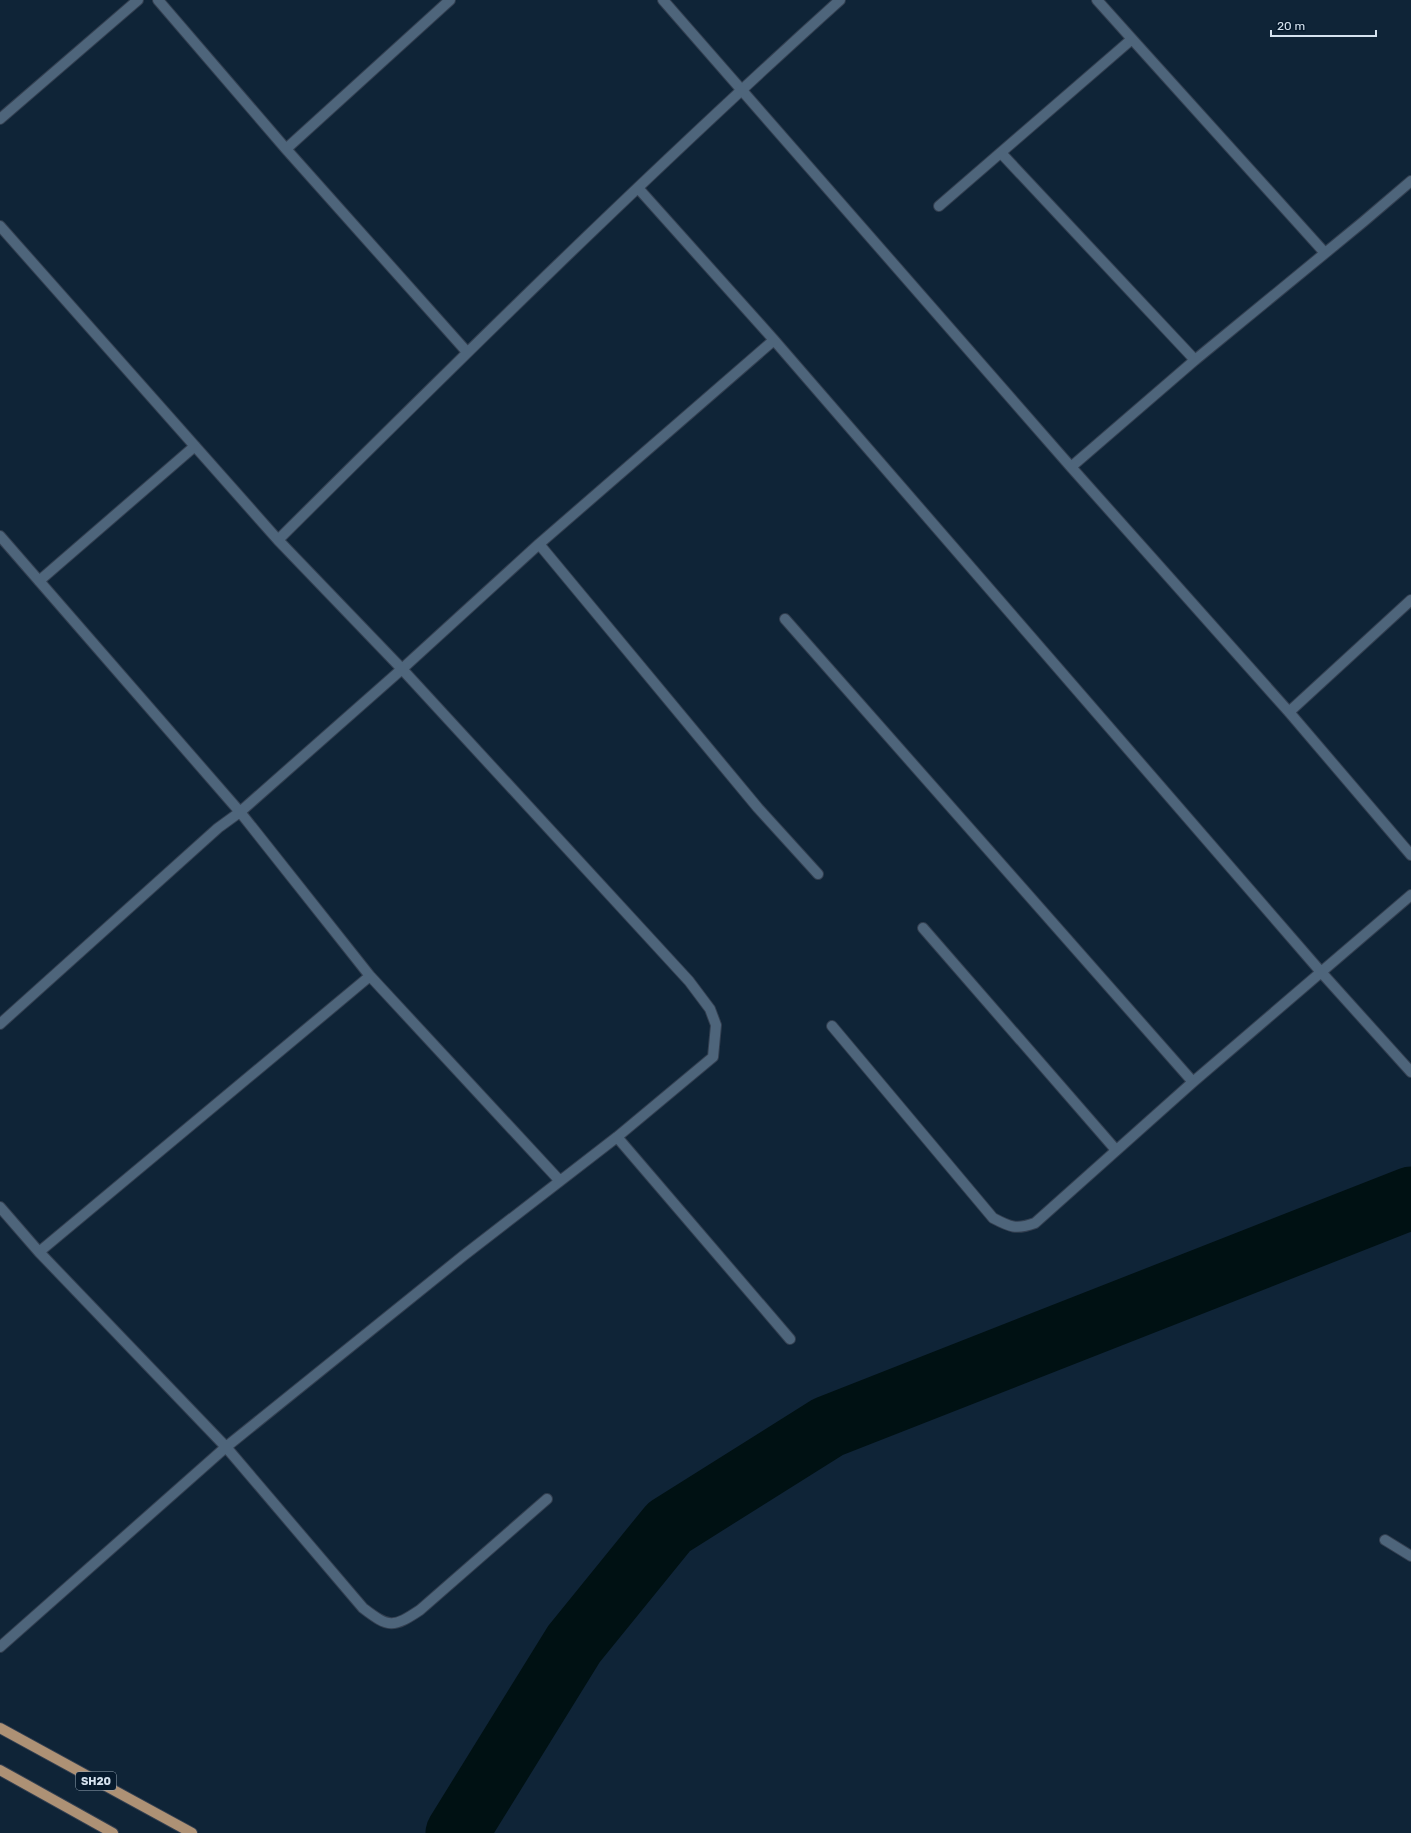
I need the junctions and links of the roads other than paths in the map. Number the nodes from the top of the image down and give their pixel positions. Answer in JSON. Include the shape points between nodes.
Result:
{"nodes":[{"id":1,"x":138,"y":0,"type":"edge"},
{"id":2,"x":158,"y":0,"type":"edge"},
{"id":3,"x":450,"y":0,"type":"edge"},
{"id":4,"x":663,"y":0,"type":"edge"},
{"id":5,"x":840,"y":0,"type":"edge"},
{"id":6,"x":1097,"y":0,"type":"edge"},
{"id":7,"x":1132,"y":39,"type":"junction"},
{"id":8,"x":741,"y":90,"type":"junction"},
{"id":9,"x":0,"y":119,"type":"edge"},
{"id":10,"x":286,"y":150,"type":"junction"},
{"id":11,"x":1001,"y":153,"type":"junction"},
{"id":12,"x":1411,"y":181,"type":"edge"},
{"id":13,"x":638,"y":188,"type":"junction"},
{"id":14,"x":939,"y":206,"type":"dead end"},
{"id":15,"x":0,"y":226,"type":"edge"},
{"id":16,"x":1325,"y":253,"type":"junction"},
{"id":17,"x":774,"y":340,"type":"junction"},
{"id":18,"x":467,"y":352,"type":"junction"},
{"id":19,"x":1195,"y":360,"type":"junction"},
{"id":20,"x":195,"y":446,"type":"junction"},
{"id":21,"x":1071,"y":467,"type":"junction"},
{"id":22,"x":0,"y":536,"type":"edge"},
{"id":23,"x":278,"y":540,"type":"junction"},
{"id":24,"x":539,"y":544,"type":"junction"},
{"id":25,"x":39,"y":580,"type":"junction"},
{"id":26,"x":1411,"y":600,"type":"edge"},
{"id":27,"x":785,"y":619,"type":"dead end"},
{"id":28,"x":402,"y":669,"type":"junction"},
{"id":29,"x":1289,"y":712,"type":"junction"},
{"id":30,"x":240,"y":812,"type":"junction"},
{"id":31,"x":1411,"y":855,"type":"edge"},
{"id":32,"x":818,"y":874,"type":"dead end"},
{"id":33,"x":1411,"y":895,"type":"edge"},
{"id":34,"x":923,"y":928,"type":"dead end"},
{"id":35,"x":1321,"y":972,"type":"junction"},
{"id":36,"x":370,"y":976,"type":"junction"},
{"id":37,"x":0,"y":1024,"type":"edge"},
{"id":38,"x":832,"y":1026,"type":"dead end"},
{"id":39,"x":1411,"y":1072,"type":"edge"},
{"id":40,"x":1193,"y":1082,"type":"junction"},
{"id":41,"x":617,"y":1137,"type":"junction"},
{"id":42,"x":1116,"y":1150,"type":"junction"},
{"id":43,"x":560,"y":1182,"type":"junction"},
{"id":44,"x":0,"y":1207,"type":"edge"},
{"id":45,"x":39,"y":1252,"type":"junction"},
{"id":46,"x":790,"y":1339,"type":"dead end"},
{"id":47,"x":226,"y":1447,"type":"junction"},
{"id":48,"x":547,"y":1499,"type":"dead end"},
{"id":49,"x":1385,"y":1540,"type":"dead end"},
{"id":50,"x":1411,"y":1556,"type":"edge"},
{"id":51,"x":0,"y":1647,"type":"edge"},
{"id":52,"x":0,"y":1728,"type":"edge"},
{"id":53,"x":0,"y":1770,"type":"edge"},
{"id":54,"x":113,"y":1833,"type":"edge"},
{"id":55,"x":192,"y":1833,"type":"edge"}],
"edges":[{"from":1,"to":9,"type":"street"},
{"from":2,"to":10,"type":"street"},
{"from":3,"to":10,"type":"street"},
{"from":4,"to":8,"type":"street"},
{"from":5,"to":8,"type":"street"},
{"from":6,"to":7,"type":"street"},
{"from":7,"to":11,"type":"street"},
{"from":7,"to":16,"type":"street"},
{"from":8,"to":13,"type":"street"},
{"from":8,"to":21,"type":"street"},
{"from":10,"to":18,"type":"street"},
{"from":11,"to":14,"type":"street"},
{"from":11,"to":19,"type":"street"},
{"from":12,"to":16,"type":"street"},
{"from":13,"to":17,"type":"street"},
{"from":13,"to":18,"type":"street"},
{"from":15,"to":20,"type":"street"},
{"from":16,"to":19,"type":"street"},
{"from":17,"to":24,"type":"street"},
{"from":17,"to":35,"type":"street"},
{"from":18,"to":23,"type":"street"},
{"from":19,"to":21,"type":"street"},
{"from":20,"to":23,"type":"street"},
{"from":20,"to":25,"type":"street"},
{"from":21,"to":29,"type":"street"},
{"from":22,"to":25,"type":"street"},
{"from":23,"to":28,"type":"street"},
{"from":24,"to":28,"type":"street"},
{"from":24,"to":32,"type":"street","via":[[758,808]]},
{"from":25,"to":30,"type":"street"},
{"from":26,"to":29,"type":"street"},
{"from":27,"to":40,"type":"street"},
{"from":28,"to":30,"type":"street"},
{"from":28,"to":41,"type":"street","via":[[710,1008],[716,1025],[712,1057]]},
{"from":29,"to":31,"type":"street"},
{"from":30,"to":36,"type":"street"},
{"from":30,"to":37,"type":"street","via":[[218,828]]},
{"from":33,"to":35,"type":"street"},
{"from":34,"to":42,"type":"street"},
{"from":35,"to":39,"type":"street"},
{"from":35,"to":40,"type":"street"},
{"from":36,"to":43,"type":"street"},
{"from":36,"to":45,"type":"street"},
{"from":38,"to":42,"type":"street","via":[[993,1218],[1009,1227],[1022,1228],[1035,1223]]},
{"from":40,"to":42,"type":"street"},
{"from":41,"to":43,"type":"street"},
{"from":41,"to":46,"type":"street"},
{"from":43,"to":47,"type":"street"},
{"from":44,"to":45,"type":"street"},
{"from":45,"to":47,"type":"street"},
{"from":47,"to":48,"type":"street","via":[[363,1608],[381,1622],[400,1624],[420,1610]]},
{"from":47,"to":51,"type":"street"},
{"from":49,"to":50,"type":"street"},
{"from":52,"to":55,"type":"main road","number":"SH20"},
{"from":53,"to":54,"type":"main road"}]}
